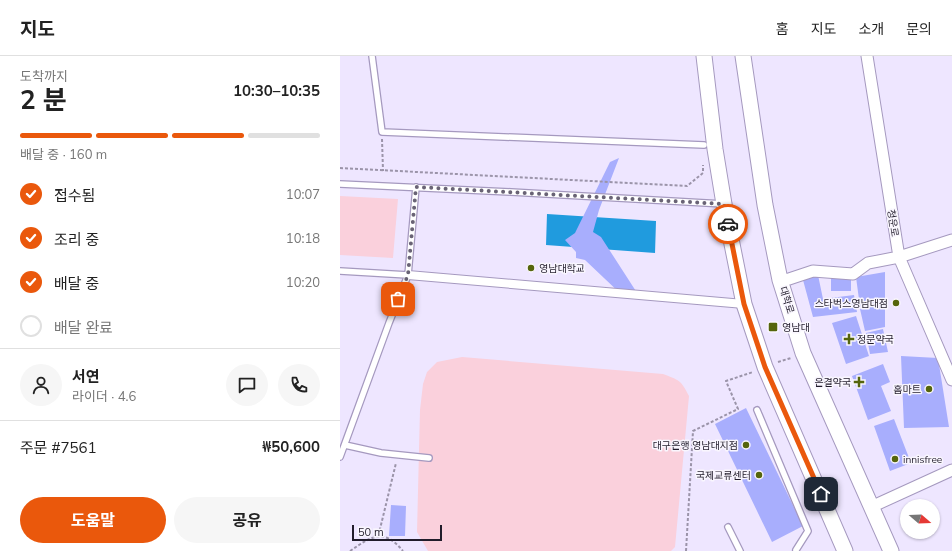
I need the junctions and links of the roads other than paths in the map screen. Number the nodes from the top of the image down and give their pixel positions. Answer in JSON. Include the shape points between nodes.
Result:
{"nodes":[{"id":1,"x":372,"y":56,"type":"edge"},
{"id":2,"x":704,"y":56,"type":"edge"},
{"id":3,"x":743,"y":56,"type":"edge"},
{"id":4,"x":867,"y":56,"type":"edge"},
{"id":5,"x":704,"y":145,"type":"road end"},
{"id":6,"x":340,"y":184,"type":"edge"},
{"id":7,"x":416,"y":187,"type":"junction"},
{"id":8,"x":724,"y":204,"type":"junction"},
{"id":9,"x":952,"y":240,"type":"edge"},
{"id":10,"x":899,"y":257,"type":"junction"},
{"id":11,"x":340,"y":271,"type":"edge"},
{"id":12,"x":408,"y":275,"type":"junction"},
{"id":13,"x":780,"y":280,"type":"junction"},
{"id":14,"x":744,"y":304,"type":"junction"},
{"id":15,"x":952,"y":380,"type":"edge"},
{"id":16,"x":758,"y":410,"type":"dead end"},
{"id":17,"x":345,"y":444,"type":"junction"},
{"id":18,"x":340,"y":457,"type":"edge"},
{"id":19,"x":429,"y":458,"type":"dead end"},
{"id":20,"x":952,"y":470,"type":"edge"},
{"id":21,"x":871,"y":507,"type":"junction"},
{"id":22,"x":728,"y":527,"type":"dead end"},
{"id":23,"x":740,"y":551,"type":"edge"},
{"id":24,"x":795,"y":551,"type":"edge"},
{"id":25,"x":845,"y":551,"type":"edge"},
{"id":26,"x":891,"y":551,"type":"edge"}],
"edges":[{"from":1,"to":5,"type":"lane","via":[[382,132]]},
{"from":2,"to":8,"type":"main road"},
{"from":3,"to":13,"type":"main road","name":"대학로","via":[[764,205]]},
{"from":4,"to":10,"type":"street","name":"청운로"},
{"from":6,"to":7,"type":"lane"},
{"from":7,"to":8,"type":"lane"},
{"from":7,"to":12,"type":"lane"},
{"from":8,"to":14,"type":"main road"},
{"from":9,"to":10,"type":"street"},
{"from":10,"to":13,"type":"street","via":[[868,263],[853,274],[813,271]]},
{"from":10,"to":15,"type":"street","name":"청운로"},
{"from":11,"to":12,"type":"lane"},
{"from":12,"to":14,"type":"street"},
{"from":12,"to":17,"type":"lane"},
{"from":13,"to":21,"type":"main road","name":"대학로","via":[[803,353]]},
{"from":14,"to":25,"type":"main road","via":[[765,367]]},
{"from":16,"to":24,"type":"lane","via":[[808,530]]},
{"from":17,"to":18,"type":"lane"},
{"from":17,"to":19,"type":"lane","via":[[381,453]]},
{"from":20,"to":21,"type":"street"},
{"from":21,"to":26,"type":"main road","name":"대학로"},
{"from":22,"to":23,"type":"lane"}]}
